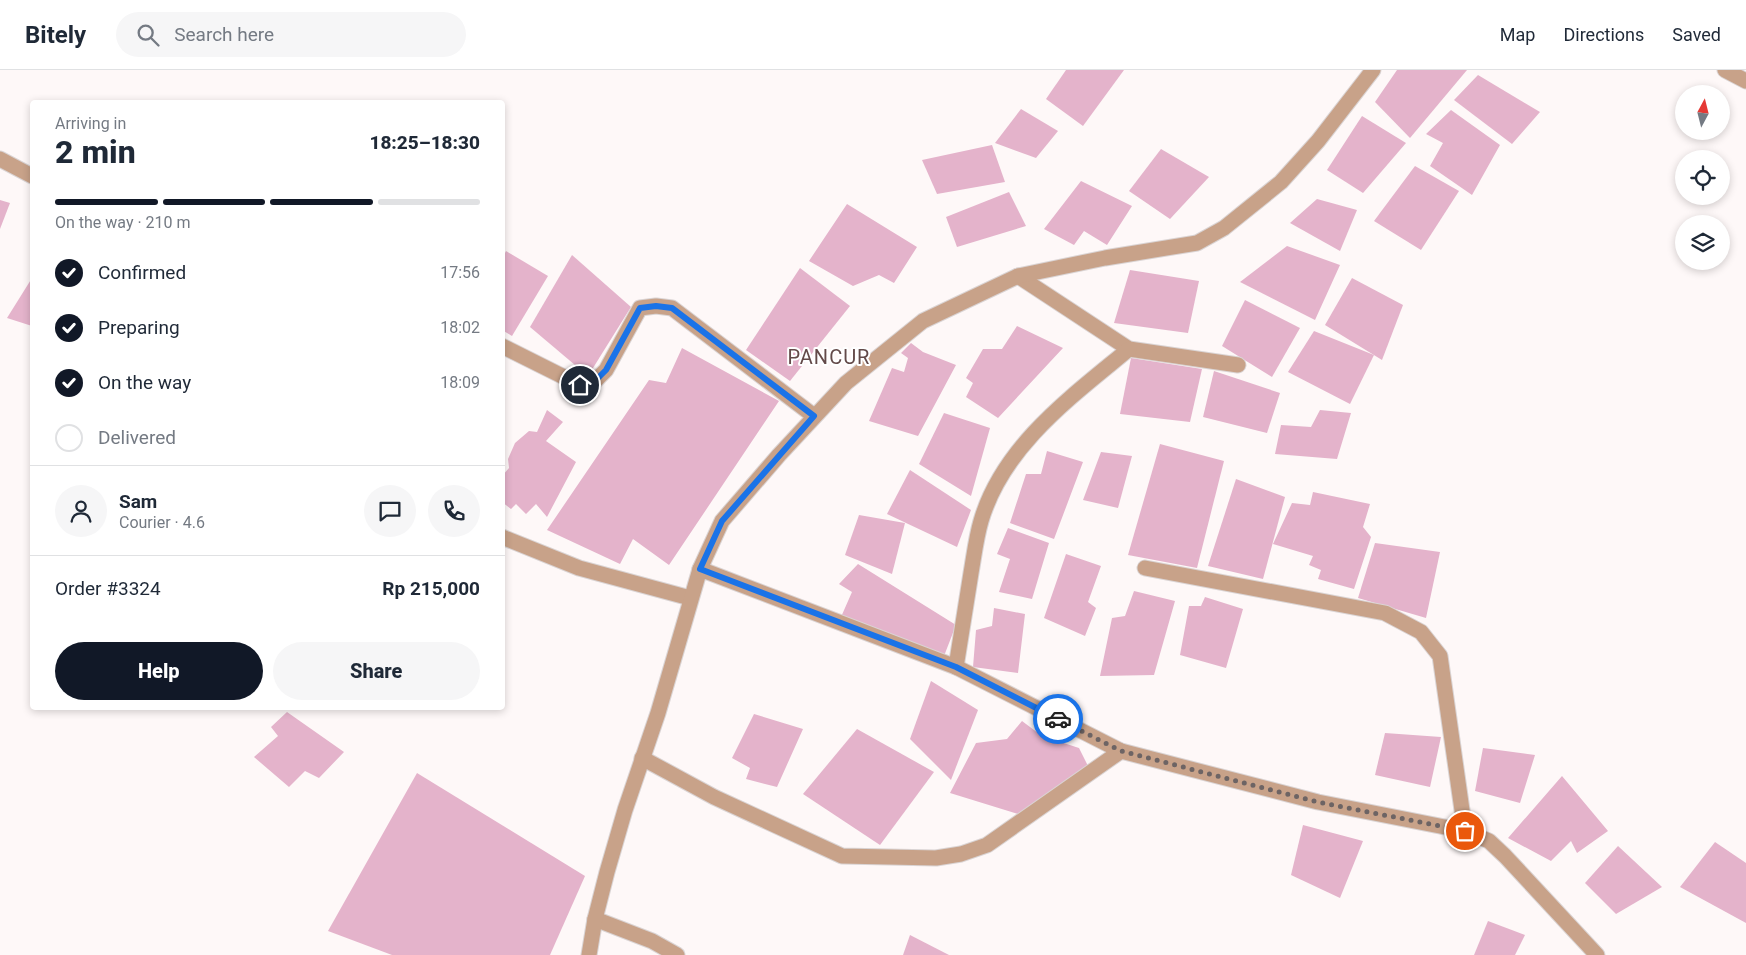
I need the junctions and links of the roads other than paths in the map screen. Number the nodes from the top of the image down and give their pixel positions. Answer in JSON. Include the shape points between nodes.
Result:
{"nodes":[{"id":1,"x":1373,"y":70,"type":"edge"},
{"id":2,"x":1725,"y":70,"type":"edge"},
{"id":3,"x":1746,"y":81,"type":"edge"},
{"id":4,"x":0,"y":159,"type":"edge"},
{"id":5,"x":30,"y":175,"type":"edge"},
{"id":6,"x":1018,"y":276,"type":"junction"},
{"id":7,"x":505,"y":348,"type":"edge"},
{"id":8,"x":1129,"y":349,"type":"junction"},
{"id":9,"x":1238,"y":365,"type":"dead end"},
{"id":10,"x":814,"y":416,"type":"junction"},
{"id":11,"x":505,"y":538,"type":"edge"},
{"id":12,"x":1145,"y":568,"type":"dead end"},
{"id":13,"x":700,"y":569,"type":"junction"},
{"id":14,"x":690,"y":598,"type":"junction"},
{"id":15,"x":956,"y":667,"type":"junction"},
{"id":16,"x":1121,"y":751,"type":"junction"},
{"id":17,"x":642,"y":758,"type":"junction"},
{"id":18,"x":1465,"y":831,"type":"junction"},
{"id":19,"x":594,"y":919,"type":"junction"},
{"id":20,"x":589,"y":955,"type":"edge"},
{"id":21,"x":677,"y":955,"type":"edge"},
{"id":22,"x":1596,"y":955,"type":"edge"}],
"edges":[{"from":1,"to":6,"type":"street","via":[[1318,141],[1281,182],[1224,228],[1197,243]]},
{"from":2,"to":3,"type":"street"},
{"from":4,"to":5,"type":"street"},
{"from":6,"to":8,"type":"street"},
{"from":6,"to":10,"type":"street","via":[[923,322],[846,382]]},
{"from":7,"to":10,"type":"street","via":[[580,385],[591,385],[606,370],[640,308],[672,308]]},
{"from":8,"to":9,"type":"street"},
{"from":8,"to":15,"type":"street","via":[[1055,410],[997,482],[975,544]]},
{"from":10,"to":13,"type":"street","via":[[722,521]]},
{"from":11,"to":14,"type":"street","via":[[579,568]]},
{"from":12,"to":18,"type":"street","via":[[1384,614],[1421,632],[1440,656]]},
{"from":13,"to":14,"type":"street"},
{"from":13,"to":15,"type":"street"},
{"from":14,"to":17,"type":"street"},
{"from":15,"to":16,"type":"street"},
{"from":16,"to":17,"type":"street","via":[[987,845],[936,858],[842,856],[714,797]]},
{"from":16,"to":18,"type":"street","via":[[1318,802]]},
{"from":17,"to":19,"type":"street"},
{"from":18,"to":22,"type":"street","via":[[1489,841],[1505,856]]},
{"from":19,"to":20,"type":"street"},
{"from":19,"to":21,"type":"street","via":[[652,941]]}]}
